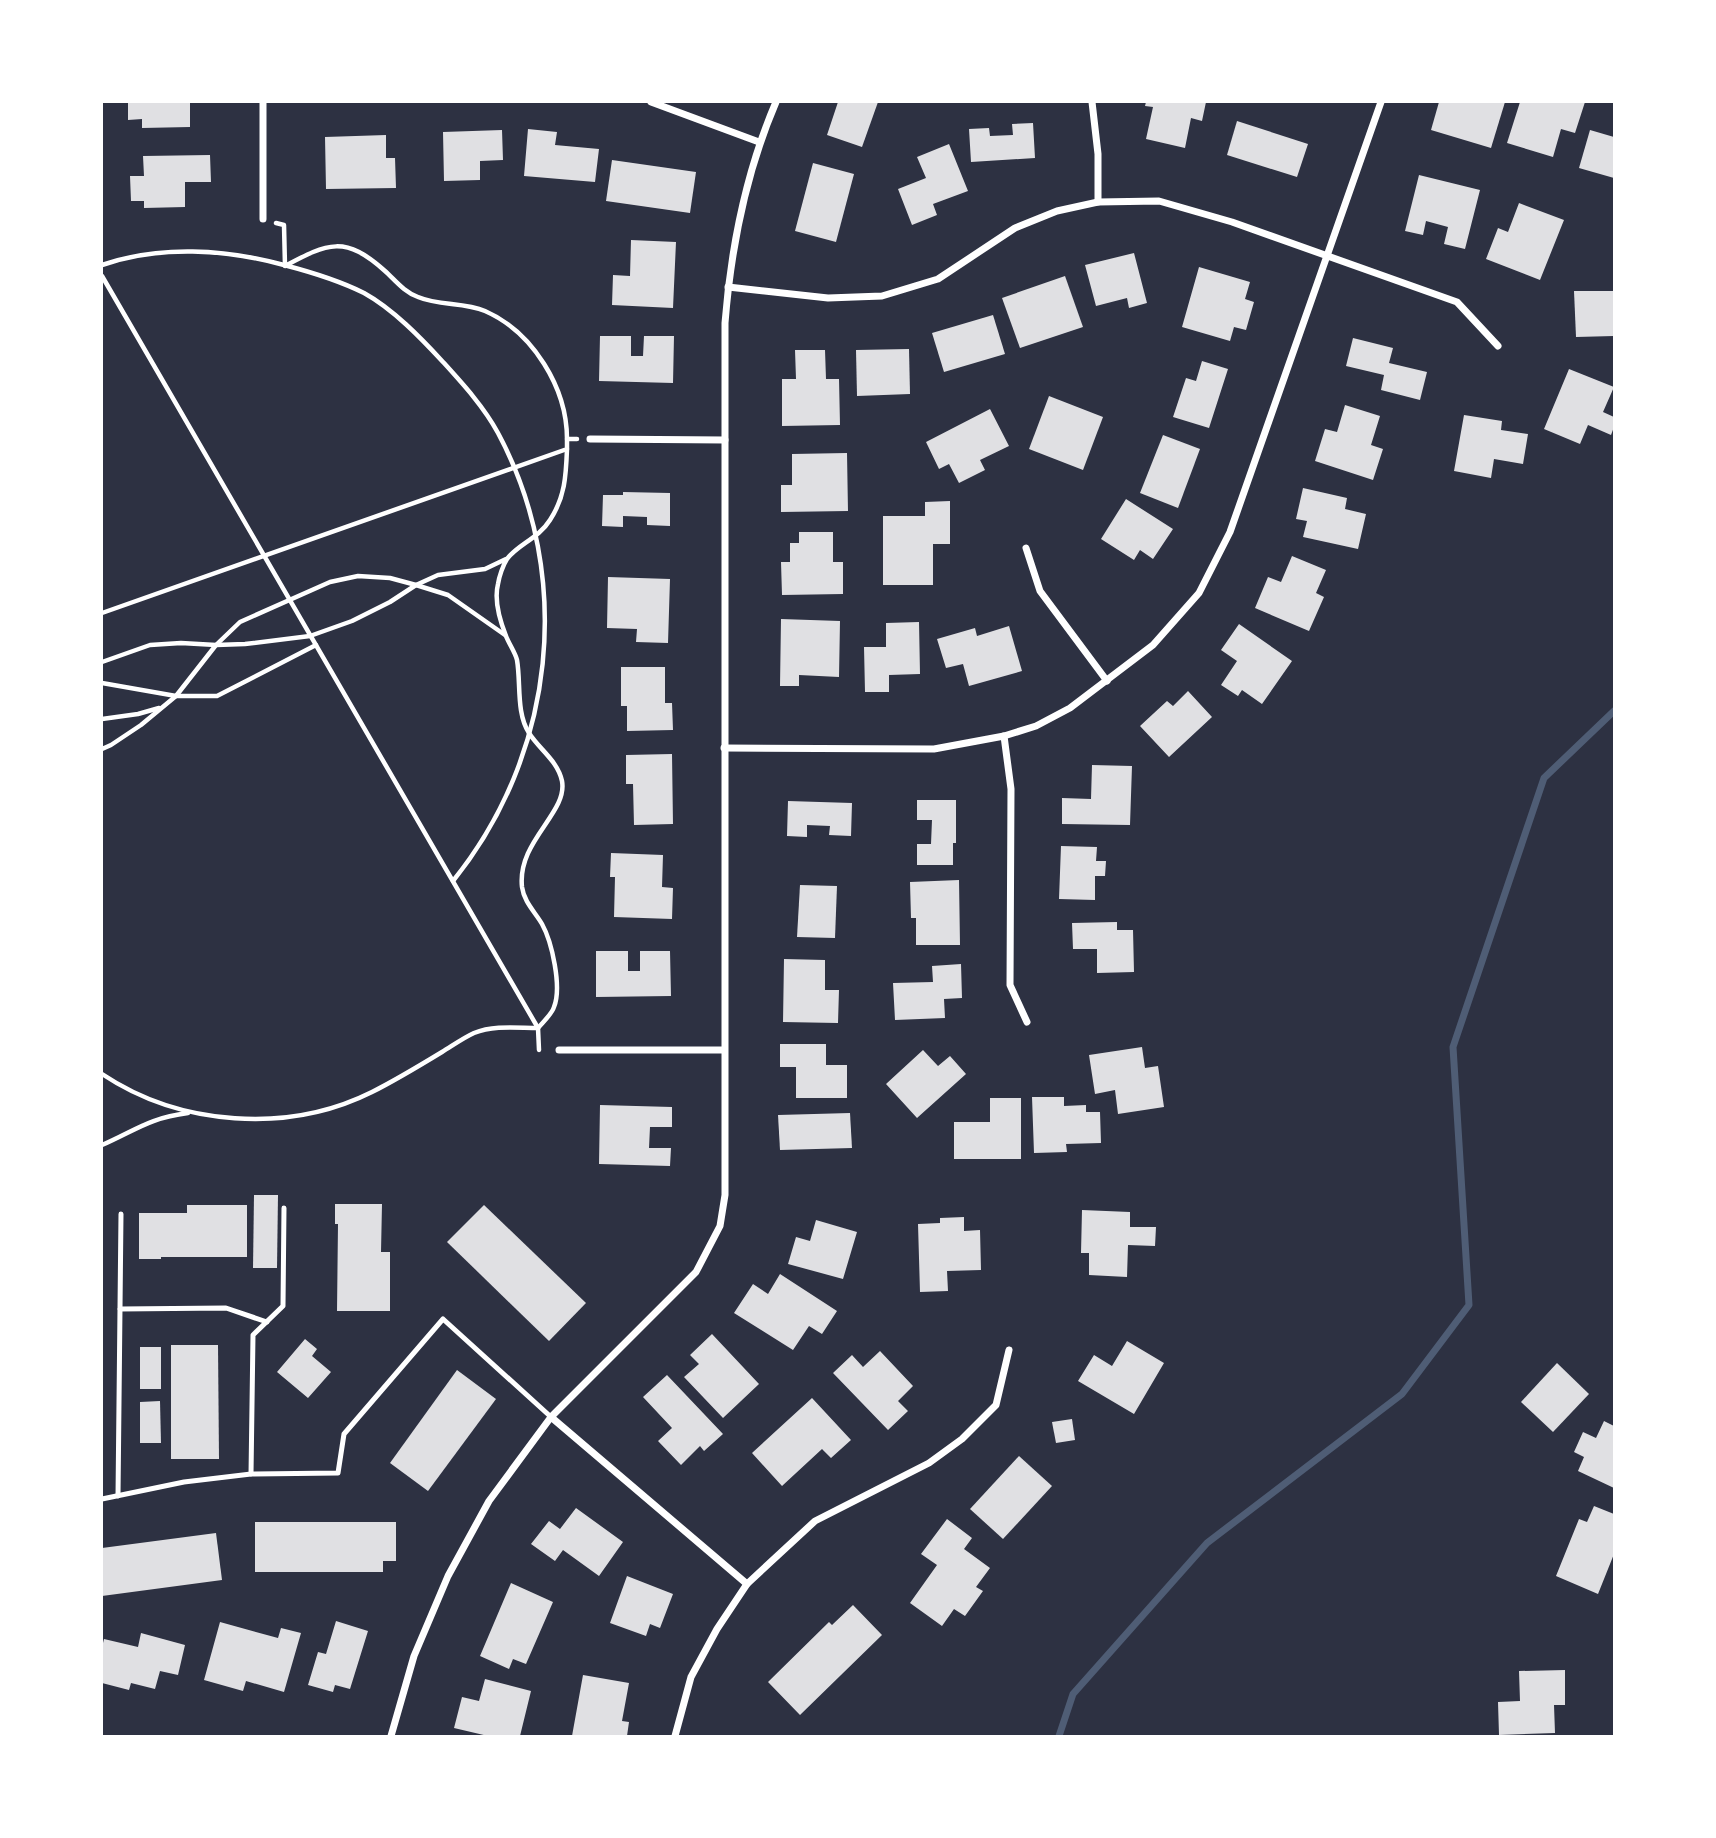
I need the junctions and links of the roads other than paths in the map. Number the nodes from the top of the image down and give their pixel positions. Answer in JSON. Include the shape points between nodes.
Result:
{"nodes":[{"id":1,"x":263,"y":102,"type":"edge"},
{"id":2,"x":651,"y":102,"type":"edge"},
{"id":3,"x":776,"y":102,"type":"edge"},
{"id":4,"x":1092,"y":102,"type":"edge"},
{"id":5,"x":1381,"y":102,"type":"edge"},
{"id":6,"x":759,"y":142,"type":"junction"},
{"id":7,"x":1098,"y":202,"type":"junction"},
{"id":8,"x":263,"y":219,"type":"road end"},
{"id":9,"x":1327,"y":255,"type":"junction"},
{"id":10,"x":728,"y":288,"type":"junction"},
{"id":11,"x":1498,"y":346,"type":"dead end"},
{"id":12,"x":590,"y":439,"type":"road end"},
{"id":13,"x":725,"y":440,"type":"junction"},
{"id":14,"x":1026,"y":548,"type":"dead end"},
{"id":15,"x":1107,"y":681,"type":"junction"},
{"id":16,"x":1004,"y":736,"type":"junction"},
{"id":17,"x":724,"y":748,"type":"junction"},
{"id":18,"x":1027,"y":1022,"type":"dead end"},
{"id":19,"x":559,"y":1050,"type":"dead end"},
{"id":20,"x":724,"y":1050,"type":"junction"},
{"id":21,"x":284,"y":1208,"type":"dead end"},
{"id":22,"x":121,"y":1214,"type":"dead end"},
{"id":23,"x":120,"y":1309,"type":"junction"},
{"id":24,"x":267,"y":1322,"type":"junction"},
{"id":25,"x":1009,"y":1350,"type":"dead end"},
{"id":26,"x":551,"y":1417,"type":"junction"},
{"id":27,"x":251,"y":1474,"type":"junction"},
{"id":28,"x":118,"y":1496,"type":"junction"},
{"id":29,"x":102,"y":1499,"type":"edge"},
{"id":30,"x":747,"y":1584,"type":"junction"},
{"id":31,"x":391,"y":1737,"type":"edge"},
{"id":32,"x":674,"y":1737,"type":"edge"}],
"edges":[{"from":1,"to":8,"type":"street"},
{"from":2,"to":6,"type":"street"},
{"from":3,"to":6,"type":"street"},
{"from":4,"to":7,"type":"street"},
{"from":5,"to":9,"type":"street"},
{"from":6,"to":10,"type":"street","via":[[738,222]]},
{"from":7,"to":9,"type":"street","via":[[1159,201]]},
{"from":7,"to":10,"type":"street","via":[[1057,211],[1015,228],[938,279],[882,296],[828,298]]},
{"from":9,"to":11,"type":"street","via":[[1457,302]]},
{"from":9,"to":15,"type":"street","via":[[1230,532],[1199,593],[1153,645]]},
{"from":10,"to":13,"type":"street"},
{"from":12,"to":13,"type":"street"},
{"from":13,"to":17,"type":"street"},
{"from":14,"to":15,"type":"street","via":[[1040,591]]},
{"from":15,"to":16,"type":"street","via":[[1070,708]]},
{"from":16,"to":17,"type":"street","via":[[934,749]]},
{"from":16,"to":18,"type":"street","via":[[1011,789],[1010,985]]},
{"from":17,"to":20,"type":"street"},
{"from":19,"to":20,"type":"street"},
{"from":20,"to":26,"type":"street","via":[[720,1226],[696,1272]]},
{"from":21,"to":24,"type":"lane","via":[[283,1306]]},
{"from":22,"to":23,"type":"lane"},
{"from":23,"to":24,"type":"lane","via":[[226,1308]]},
{"from":23,"to":28,"type":"lane"},
{"from":24,"to":27,"type":"lane","via":[[253,1335]]},
{"from":25,"to":30,"type":"street","via":[[996,1405],[962,1440],[929,1463],[815,1521]]},
{"from":26,"to":27,"type":"lane","via":[[443,1320],[344,1434],[338,1473]]},
{"from":26,"to":30,"type":"street"},
{"from":26,"to":31,"type":"street","via":[[489,1502],[448,1576],[414,1656]]},
{"from":27,"to":28,"type":"lane"},
{"from":28,"to":29,"type":"lane"},
{"from":30,"to":32,"type":"street","via":[[691,1677]]}]}
